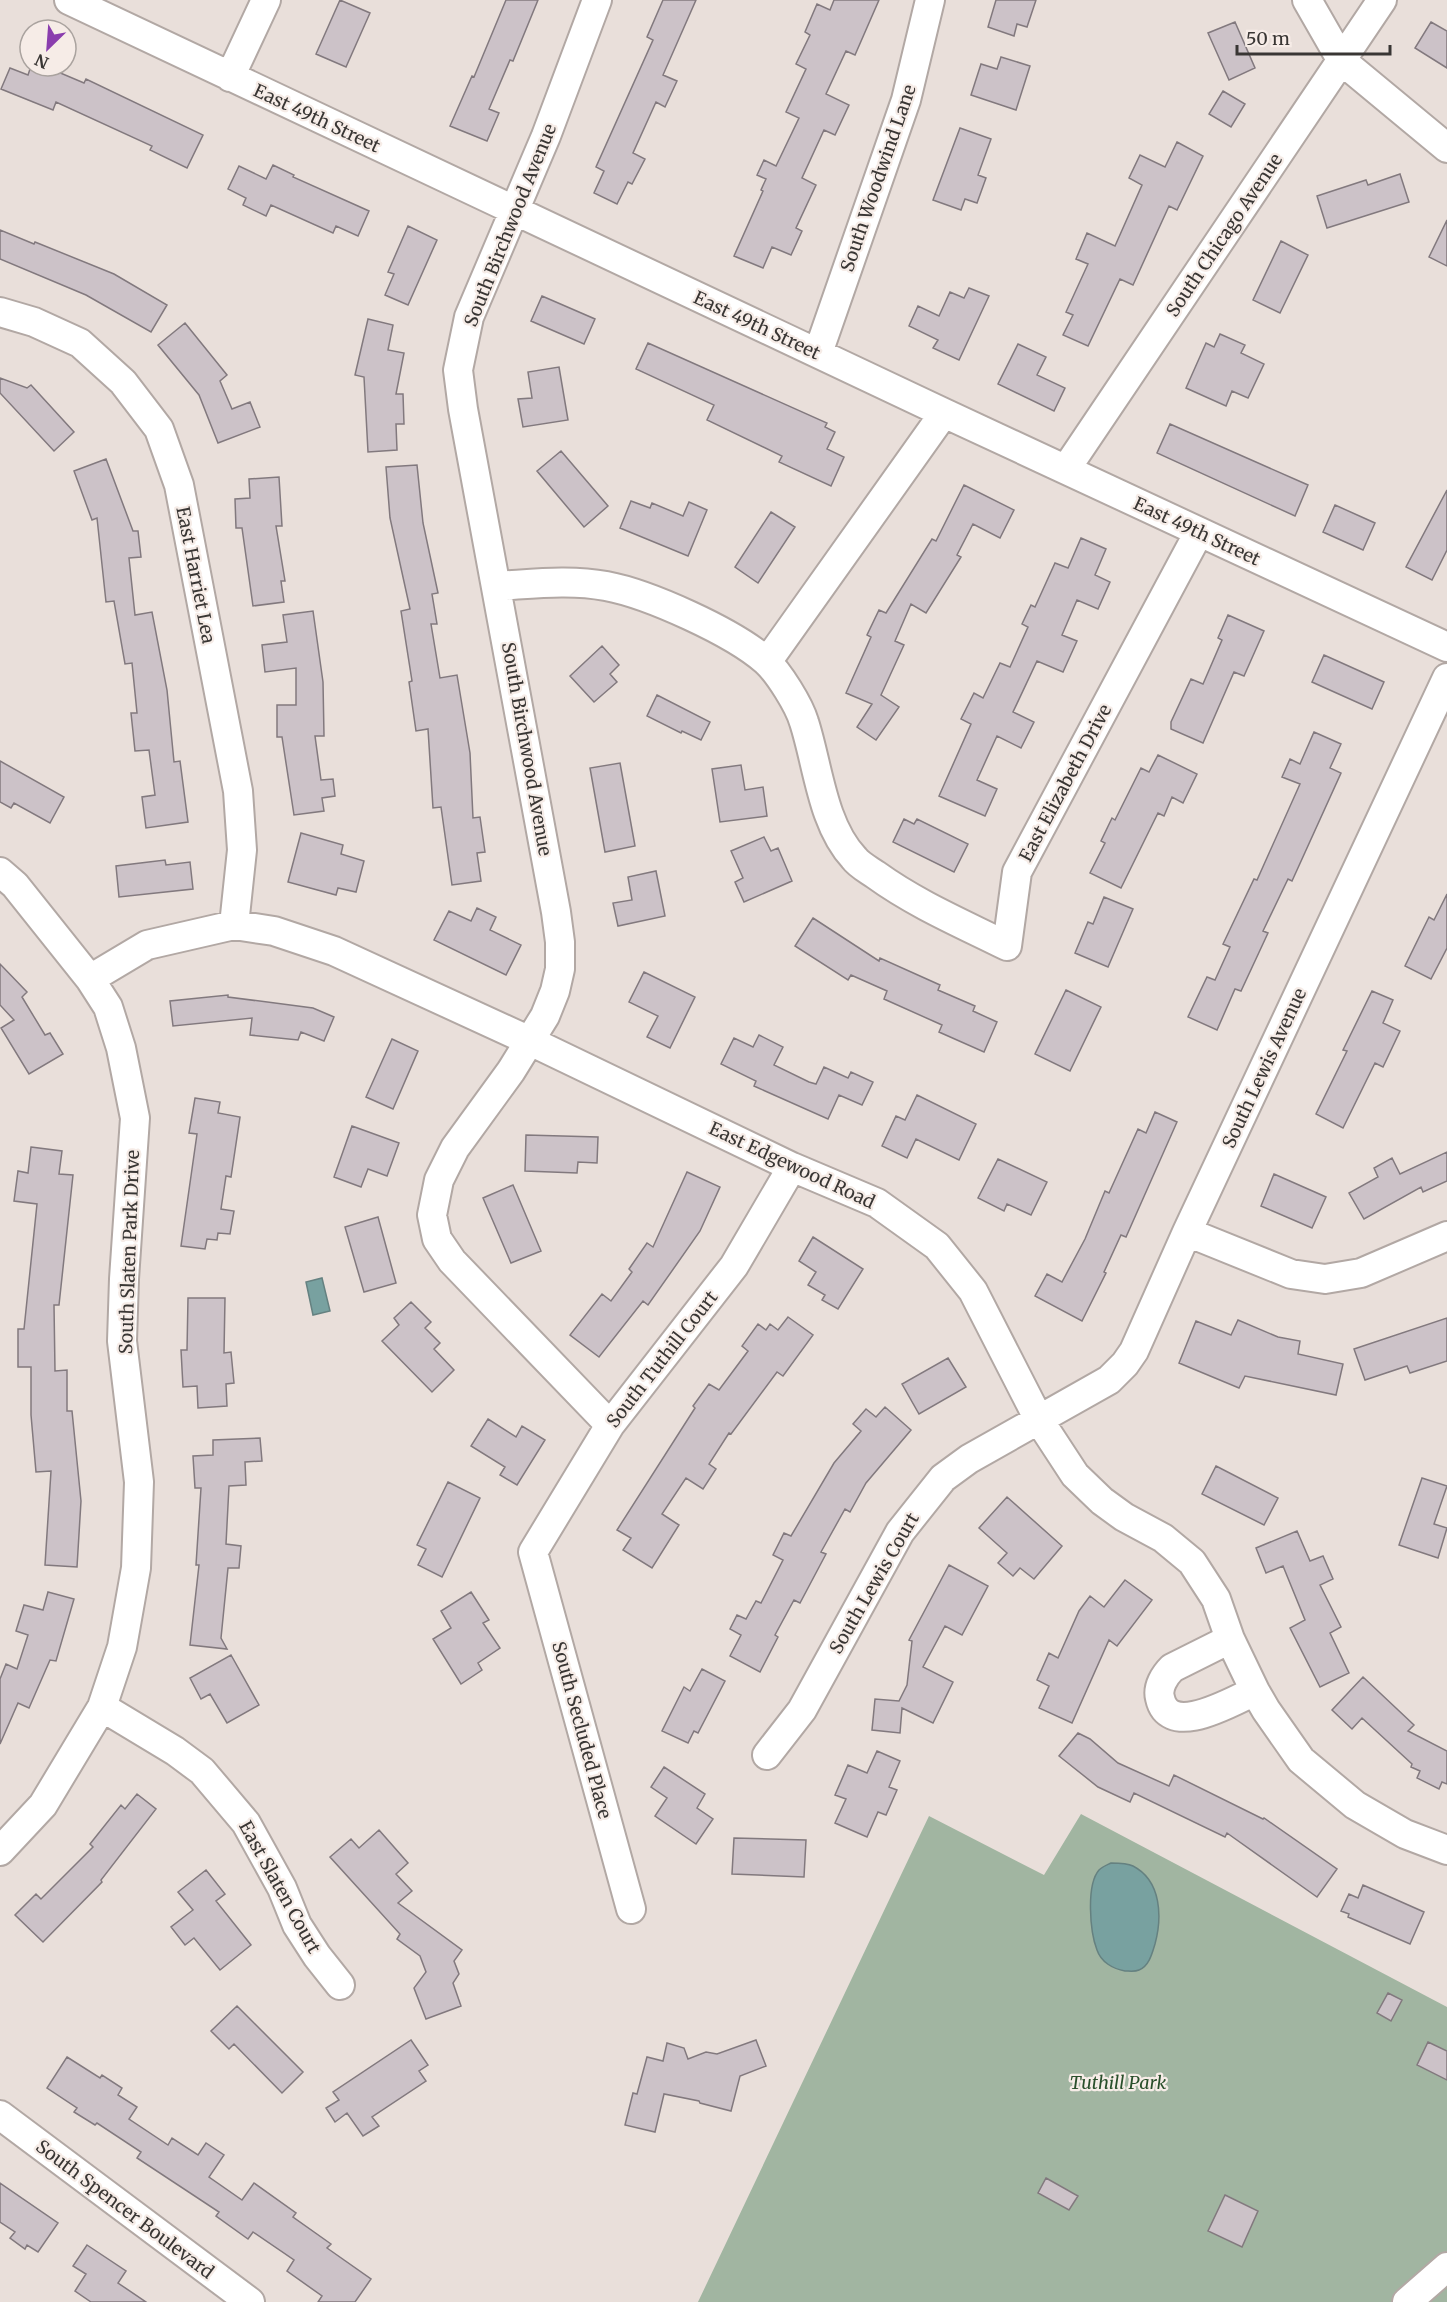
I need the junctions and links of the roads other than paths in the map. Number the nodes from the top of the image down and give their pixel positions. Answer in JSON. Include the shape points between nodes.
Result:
{"nodes":[{"id":1,"x":69,"y":0,"type":"edge"},
{"id":2,"x":266,"y":0,"type":"edge"},
{"id":3,"x":597,"y":0,"type":"edge"},
{"id":4,"x":930,"y":0,"type":"edge"},
{"id":5,"x":1307,"y":0,"type":"edge"},
{"id":6,"x":1382,"y":0,"type":"edge"},
{"id":7,"x":1342,"y":61,"type":"junction"},
{"id":8,"x":230,"y":77,"type":"junction"},
{"id":9,"x":1447,"y":148,"type":"edge"},
{"id":10,"x":515,"y":212,"type":"junction"},
{"id":11,"x":0,"y":312,"type":"edge"},
{"id":12,"x":818,"y":353,"type":"junction"},
{"id":13,"x":944,"y":413,"type":"junction"},
{"id":14,"x":1066,"y":469,"type":"junction"},
{"id":15,"x":1199,"y":532,"type":"junction"},
{"id":16,"x":496,"y":586,"type":"junction"},
{"id":17,"x":1447,"y":647,"type":"edge"},
{"id":18,"x":767,"y":662,"type":"junction"},
{"id":19,"x":1447,"y":678,"type":"edge"},
{"id":20,"x":0,"y":872,"type":"edge"},
{"id":21,"x":234,"y":925,"type":"junction"},
{"id":22,"x":90,"y":979,"type":"junction"},
{"id":23,"x":530,"y":1041,"type":"junction"},
{"id":24,"x":792,"y":1167,"type":"junction"},
{"id":25,"x":1187,"y":1232,"type":"junction"},
{"id":26,"x":1447,"y":1236,"type":"edge"},
{"id":27,"x":1039,"y":1420,"type":"junction"},
{"id":28,"x":610,"y":1425,"type":"junction"},
{"id":29,"x":533,"y":1552,"type":"joint"},
{"id":30,"x":1230,"y":1639,"type":"junction"},
{"id":31,"x":1255,"y":1691,"type":"junction"},
{"id":32,"x":102,"y":1707,"type":"junction"},
{"id":33,"x":767,"y":1755,"type":"dead end"},
{"id":34,"x":1447,"y":1850,"type":"edge"},
{"id":35,"x":0,"y":1851,"type":"edge"},
{"id":36,"x":631,"y":1909,"type":"dead end"},
{"id":37,"x":340,"y":1985,"type":"dead end"},
{"id":38,"x":0,"y":2115,"type":"edge"},
{"id":39,"x":1447,"y":2267,"type":"edge"},
{"id":40,"x":250,"y":2302,"type":"edge"},
{"id":41,"x":1407,"y":2302,"type":"edge"}],
"edges":[{"from":1,"to":8,"type":"street","name":"East 49th Street"},
{"from":2,"to":8,"type":"street"},
{"from":3,"to":10,"type":"street","name":"South Birchwood Avenue"},
{"from":4,"to":12,"type":"street","name":"South Woodwind Lane","via":[[906,100]]},
{"from":5,"to":7,"type":"street"},
{"from":6,"to":7,"type":"street","name":"South Chicago Avenue"},
{"from":7,"to":9,"type":"street"},
{"from":7,"to":14,"type":"street","name":"South Chicago Avenue"},
{"from":8,"to":10,"type":"street","name":"East 49th Street"},
{"from":10,"to":12,"type":"street","name":"East 49th Street"},
{"from":10,"to":16,"type":"street","name":"South Birchwood Avenue","via":[[469,317],[458,370]]},
{"from":11,"to":21,"type":"street","name":"East Harriet Lea","via":[[80,343],[123,382],[159,429],[179,484],[238,791],[242,850]]},
{"from":12,"to":13,"type":"street","name":"East 49th Street"},
{"from":13,"to":14,"type":"street","name":"East 49th Street"},
{"from":13,"to":18,"type":"street"},
{"from":14,"to":15,"type":"street","name":"East 49th Street"},
{"from":15,"to":17,"type":"street","name":"East 49th Street"},
{"from":15,"to":18,"type":"street","name":"East Elizabeth Drive","via":[[1017,872],[1007,946],[899,892],[854,859],[825,802],[804,720]]},
{"from":16,"to":18,"type":"street","name":"East Elizabeth Drive","via":[[606,586],[692,617],[733,638]]},
{"from":16,"to":23,"type":"street","name":"South Birchwood Avenue","via":[[560,942],[555,991]]},
{"from":19,"to":25,"type":"street","name":"South Lewis Avenue"},
{"from":20,"to":22,"type":"street","name":"South Slaten Park Drive","via":[[15,885]]},
{"from":21,"to":22,"type":"street","name":"East Edgewood Road","via":[[147,945]]},
{"from":21,"to":23,"type":"street","name":"East Edgewood Road","via":[[274,931],[334,951]]},
{"from":22,"to":32,"type":"street","name":"South Slaten Park Drive","via":[[108,1007],[135,1118],[122,1341],[139,1482],[136,1568],[122,1647]]},
{"from":23,"to":24,"type":"street","name":"East Edgewood Road"},
{"from":23,"to":28,"type":"street","name":"South Birchwood Avenue","via":[[455,1148],[439,1180],[432,1215],[437,1239],[452,1261]]},
{"from":24,"to":27,"type":"street","name":"East Edgewood Road","via":[[877,1203],[937,1246],[973,1292]]},
{"from":24,"to":28,"type":"street","name":"South Tuthill Court","via":[[734,1266]]},
{"from":25,"to":26,"type":"street","via":[[1292,1274],[1324,1279],[1361,1273]]},
{"from":25,"to":27,"type":"street","name":"South Lewis Avenue","via":[[1125,1364],[1109,1380]]},
{"from":27,"to":30,"type":"street","name":"East Edgewood Road","via":[[1075,1475],[1102,1501],[1163,1538],[1192,1562],[1216,1599]]},
{"from":27,"to":33,"type":"street","name":"South Lewis Court","via":[[960,1465],[920,1505],[900,1532],[802,1710]]},
{"from":28,"to":29,"type":"street","name":"South Tuthill Court"},
{"from":29,"to":36,"type":"street","name":"South Secluded Place"},
{"from":30,"to":31,"type":"street","name":"East Edgewood Road"},
{"from":30,"to":31,"type":"street","via":[[1172,1668],[1162,1683],[1160,1698],[1174,1715],[1187,1718]]},
{"from":31,"to":34,"type":"street","name":"East Edgewood Road","via":[[1301,1760],[1355,1805],[1405,1834]]},
{"from":32,"to":35,"type":"street","name":"South Slaten Park Drive","via":[[43,1806]]},
{"from":32,"to":37,"type":"street","name":"East Slaten Court","via":[[202,1771],[246,1823],[282,1888],[297,1925]]},
{"from":38,"to":40,"type":"street","name":"South Spencer Boulevard"},
{"from":39,"to":41,"type":"street"}]}
